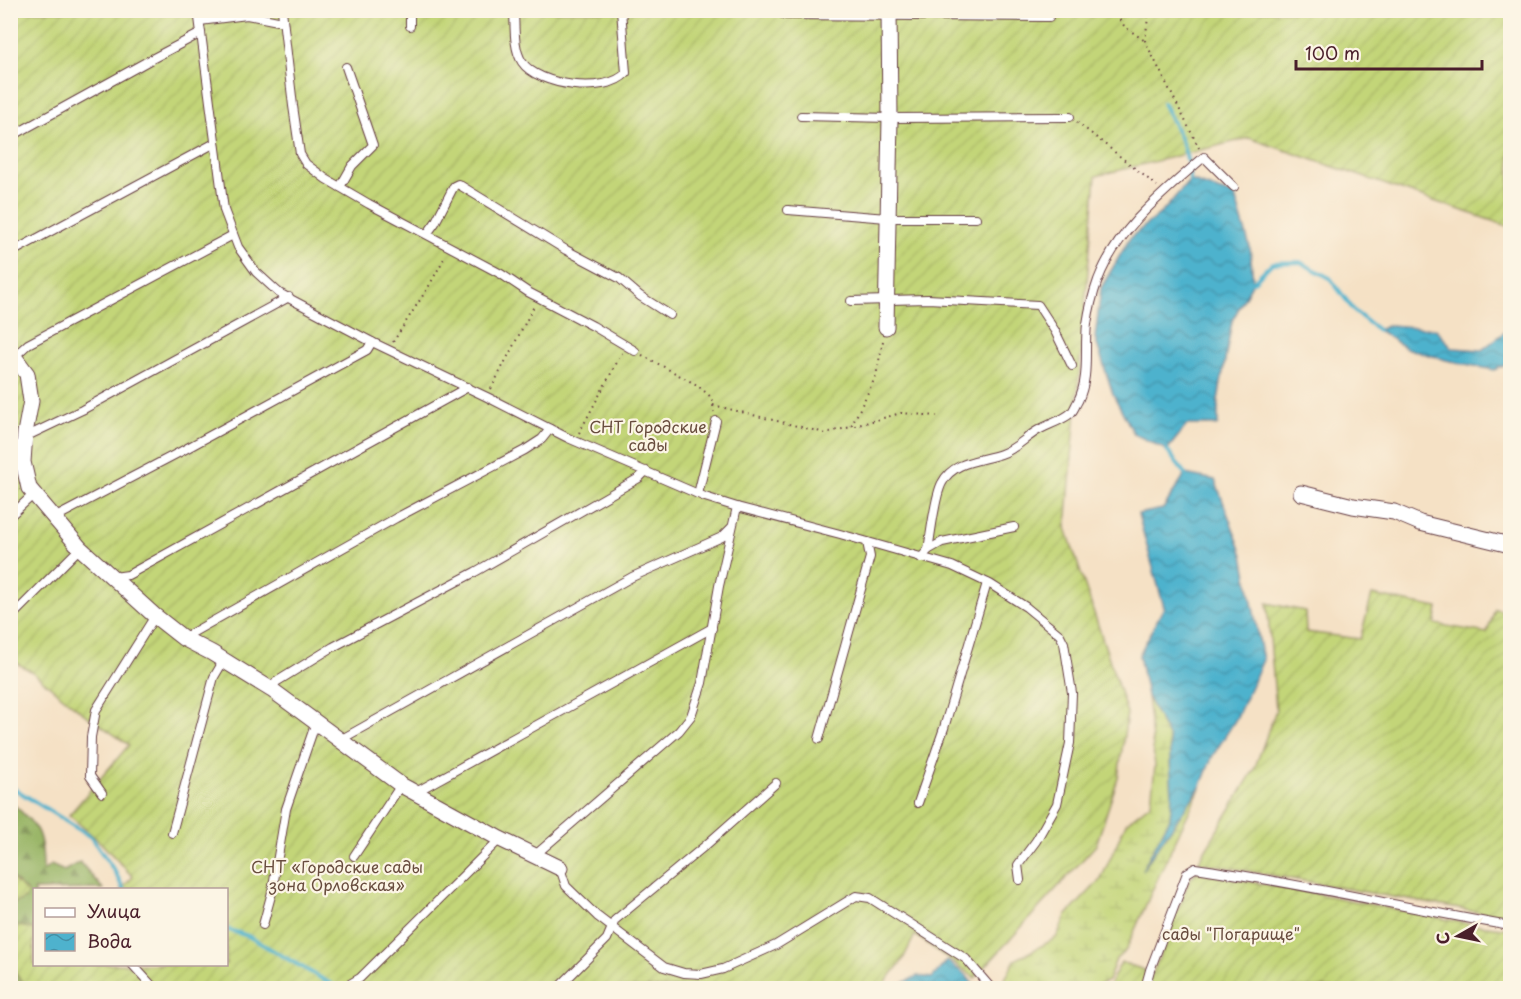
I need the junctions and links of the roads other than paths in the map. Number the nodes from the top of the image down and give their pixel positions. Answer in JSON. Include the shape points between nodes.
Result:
{"nodes":[{"id":1,"x":16,"y":10,"type":"edge"},
{"id":2,"x":198,"y":10,"type":"edge"},
{"id":3,"x":282,"y":10,"type":"edge"},
{"id":4,"x":410,"y":10,"type":"edge"},
{"id":5,"x":514,"y":10,"type":"edge"},
{"id":6,"x":621,"y":10,"type":"edge"},
{"id":7,"x":774,"y":10,"type":"edge"},
{"id":8,"x":889,"y":13,"type":"edge"},
{"id":9,"x":10,"y":14,"type":"edge"},
{"id":10,"x":1049,"y":17,"type":"dead end"},
{"id":11,"x":200,"y":21,"type":"junction"},
{"id":12,"x":283,"y":22,"type":"junction"},
{"id":13,"x":410,"y":27,"type":"dead end"},
{"id":14,"x":201,"y":33,"type":"junction"},
{"id":15,"x":346,"y":67,"type":"dead end"},
{"id":16,"x":801,"y":116,"type":"dead end"},
{"id":17,"x":1070,"y":117,"type":"road end"},
{"id":18,"x":890,"y":118,"type":"junction"},
{"id":19,"x":10,"y":137,"type":"edge"},
{"id":20,"x":215,"y":143,"type":"junction"},
{"id":21,"x":340,"y":187,"type":"junction"},
{"id":22,"x":1234,"y":187,"type":"dead end"},
{"id":23,"x":788,"y":210,"type":"dead end"},
{"id":24,"x":886,"y":218,"type":"junction"},
{"id":25,"x":976,"y":218,"type":"dead end"},
{"id":26,"x":427,"y":234,"type":"junction"},
{"id":27,"x":233,"y":235,"type":"junction"},
{"id":28,"x":10,"y":253,"type":"edge"},
{"id":29,"x":289,"y":297,"type":"junction"},
{"id":30,"x":851,"y":300,"type":"dead end"},
{"id":31,"x":886,"y":301,"type":"junction"},
{"id":32,"x":670,"y":315,"type":"dead end"},
{"id":33,"x":886,"y":327,"type":"road end"},
{"id":34,"x":372,"y":342,"type":"junction"},
{"id":35,"x":635,"y":351,"type":"road end"},
{"id":36,"x":13,"y":354,"type":"edge"},
{"id":37,"x":1072,"y":366,"type":"dead end"},
{"id":38,"x":468,"y":387,"type":"junction"},
{"id":39,"x":716,"y":421,"type":"road end"},
{"id":40,"x":550,"y":429,"type":"junction"},
{"id":41,"x":25,"y":437,"type":"junction"},
{"id":42,"x":646,"y":471,"type":"junction"},
{"id":43,"x":1301,"y":493,"type":"dead end"},
{"id":44,"x":34,"y":494,"type":"junction"},
{"id":45,"x":698,"y":495,"type":"junction"},
{"id":46,"x":737,"y":507,"type":"junction"},
{"id":47,"x":10,"y":516,"type":"edge"},
{"id":48,"x":54,"y":518,"type":"junction"},
{"id":49,"x":732,"y":527,"type":"junction"},
{"id":50,"x":1014,"y":527,"type":"dead end"},
{"id":51,"x":867,"y":542,"type":"junction"},
{"id":52,"x":1510,"y":544,"type":"edge"},
{"id":53,"x":80,"y":548,"type":"junction"},
{"id":54,"x":928,"y":549,"type":"junction"},
{"id":55,"x":921,"y":558,"type":"junction"},
{"id":56,"x":113,"y":578,"type":"junction"},
{"id":57,"x":987,"y":583,"type":"junction"},
{"id":58,"x":155,"y":616,"type":"junction"},
{"id":59,"x":10,"y":618,"type":"edge"},
{"id":60,"x":712,"y":628,"type":"junction"},
{"id":61,"x":183,"y":638,"type":"junction"},
{"id":62,"x":224,"y":660,"type":"junction"},
{"id":63,"x":272,"y":690,"type":"junction"},
{"id":64,"x":316,"y":722,"type":"junction"},
{"id":65,"x":819,"y":739,"type":"dead end"},
{"id":66,"x":340,"y":740,"type":"junction"},
{"id":67,"x":776,"y":783,"type":"dead end"},
{"id":68,"x":401,"y":785,"type":"junction"},
{"id":69,"x":416,"y":792,"type":"junction"},
{"id":70,"x":102,"y":793,"type":"dead end"},
{"id":71,"x":918,"y":803,"type":"dead end"},
{"id":72,"x":172,"y":833,"type":"dead end"},
{"id":73,"x":500,"y":839,"type":"junction"},
{"id":74,"x":354,"y":856,"type":"dead end"},
{"id":75,"x":534,"y":856,"type":"junction"},
{"id":76,"x":560,"y":868,"type":"joint"},
{"id":77,"x":1020,"y":880,"type":"dead end"},
{"id":78,"x":263,"y":925,"type":"dead end"},
{"id":79,"x":1510,"y":926,"type":"edge"},
{"id":80,"x":613,"y":927,"type":"junction"},
{"id":81,"x":134,"y":966,"type":"edge"},
{"id":82,"x":154,"y":988,"type":"edge"},
{"id":83,"x":343,"y":988,"type":"edge"},
{"id":84,"x":558,"y":988,"type":"edge"},
{"id":85,"x":991,"y":988,"type":"edge"},
{"id":86,"x":1145,"y":988,"type":"edge"}],
"edges":[{"from":1,"to":9,"type":"lane"},
{"from":2,"to":11,"type":"lane"},
{"from":3,"to":12,"type":"lane"},
{"from":4,"to":13,"type":"lane"},
{"from":5,"to":6,"type":"lane","via":[[521,61],[548,80],[575,84],[606,84],[626,73]]},
{"from":7,"to":8,"type":"lane","via":[[785,15],[864,17]]},
{"from":8,"to":10,"type":"lane","via":[[919,17]]},
{"from":8,"to":18,"type":"street"},
{"from":11,"to":12,"type":"lane","via":[[238,15]]},
{"from":11,"to":14,"type":"lane"},
{"from":12,"to":21,"type":"lane","via":[[300,154],[306,164]]},
{"from":14,"to":19,"type":"lane"},
{"from":14,"to":20,"type":"lane"},
{"from":15,"to":21,"type":"lane","via":[[373,145],[352,166]]},
{"from":16,"to":18,"type":"lane"},
{"from":17,"to":18,"type":"lane"},
{"from":18,"to":24,"type":"street"},
{"from":20,"to":27,"type":"lane","via":[[224,210]]},
{"from":20,"to":28,"type":"lane"},
{"from":21,"to":26,"type":"lane"},
{"from":22,"to":54,"type":"lane","via":[[1203,157],[1175,179],[1131,225],[1115,245],[1092,298],[1086,372],[1072,412],[1034,433],[1021,445],[949,472],[940,484]]},
{"from":23,"to":24,"type":"lane"},
{"from":24,"to":25,"type":"lane"},
{"from":24,"to":31,"type":"street"},
{"from":26,"to":32,"type":"lane","via":[[458,184],[619,278]]},
{"from":26,"to":35,"type":"lane"},
{"from":27,"to":29,"type":"lane","via":[[256,272]]},
{"from":27,"to":36,"type":"lane"},
{"from":29,"to":34,"type":"lane"},
{"from":29,"to":41,"type":"lane"},
{"from":30,"to":31,"type":"lane"},
{"from":31,"to":33,"type":"street"},
{"from":31,"to":37,"type":"lane","via":[[928,299],[1038,305]]},
{"from":34,"to":38,"type":"lane"},
{"from":34,"to":48,"type":"lane","via":[[367,350]]},
{"from":36,"to":41,"type":"street","via":[[27,374],[31,401]]},
{"from":38,"to":40,"type":"lane"},
{"from":38,"to":56,"type":"lane","via":[[128,575]]},
{"from":39,"to":45,"type":"lane"},
{"from":40,"to":42,"type":"lane"},
{"from":40,"to":61,"type":"lane","via":[[525,450]]},
{"from":41,"to":44,"type":"street","via":[[20,463]]},
{"from":42,"to":45,"type":"lane"},
{"from":42,"to":63,"type":"lane","via":[[485,566],[333,646],[276,682]]},
{"from":43,"to":52,"type":"street"},
{"from":44,"to":47,"type":"lane"},
{"from":44,"to":48,"type":"street"},
{"from":45,"to":46,"type":"lane"},
{"from":46,"to":49,"type":"lane"},
{"from":46,"to":51,"type":"lane"},
{"from":48,"to":53,"type":"street"},
{"from":49,"to":60,"type":"lane"},
{"from":49,"to":66,"type":"lane","via":[[722,537],[632,577]]},
{"from":50,"to":54,"type":"lane","via":[[942,542]]},
{"from":51,"to":55,"type":"lane"},
{"from":51,"to":65,"type":"lane","via":[[870,557]]},
{"from":53,"to":56,"type":"street"},
{"from":53,"to":59,"type":"lane"},
{"from":54,"to":55,"type":"lane"},
{"from":55,"to":57,"type":"lane","via":[[952,566]]},
{"from":56,"to":58,"type":"street"},
{"from":57,"to":71,"type":"lane"},
{"from":57,"to":77,"type":"lane","via":[[1026,607],[1060,635],[1072,693],[1070,743],[1057,804],[1018,865]]},
{"from":58,"to":61,"type":"street"},
{"from":58,"to":70,"type":"lane","via":[[96,710],[90,776]]},
{"from":60,"to":69,"type":"lane"},
{"from":60,"to":75,"type":"lane","via":[[702,683],[691,716],[679,731]]},
{"from":61,"to":62,"type":"street"},
{"from":62,"to":63,"type":"street"},
{"from":62,"to":72,"type":"lane","via":[[214,677]]},
{"from":63,"to":64,"type":"street"},
{"from":64,"to":66,"type":"street"},
{"from":64,"to":78,"type":"lane","via":[[286,809]]},
{"from":66,"to":68,"type":"street"},
{"from":67,"to":80,"type":"lane","via":[[615,920]]},
{"from":68,"to":69,"type":"street"},
{"from":68,"to":74,"type":"lane"},
{"from":69,"to":73,"type":"street"},
{"from":73,"to":75,"type":"street"},
{"from":73,"to":83,"type":"lane","via":[[360,978]]},
{"from":75,"to":76,"type":"street"},
{"from":76,"to":80,"type":"lane","via":[[566,886]]},
{"from":79,"to":86,"type":"lane","via":[[1195,868],[1187,873]]},
{"from":80,"to":84,"type":"lane","via":[[598,949]]},
{"from":80,"to":85,"type":"lane","via":[[664,967],[701,974],[723,969],[776,945],[856,896],[870,898],[966,959]]},
{"from":81,"to":82,"type":"lane"}]}
